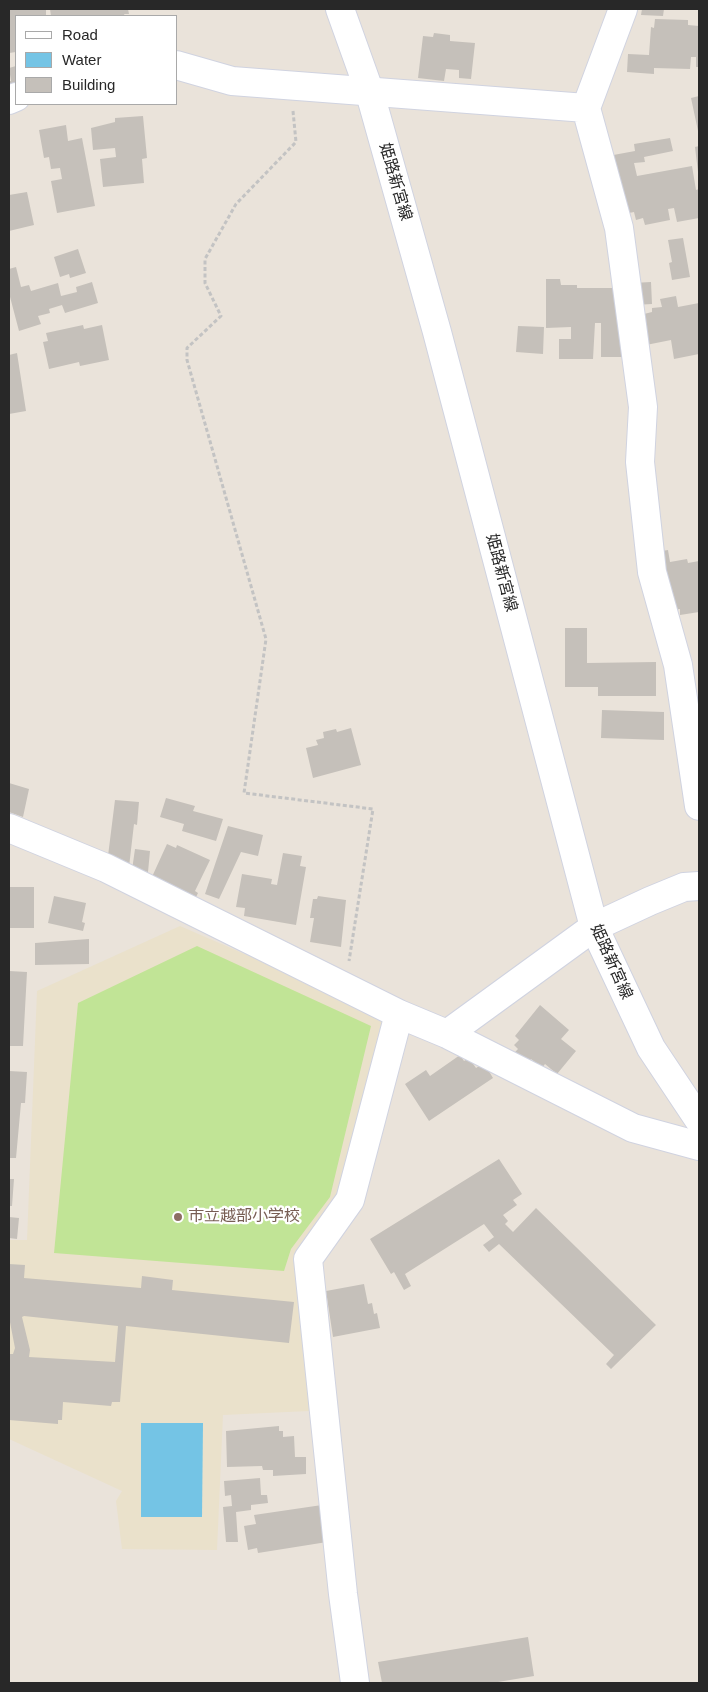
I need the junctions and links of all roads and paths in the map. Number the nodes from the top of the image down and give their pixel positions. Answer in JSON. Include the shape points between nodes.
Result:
{"nodes":[{"id":1,"x":340,"y":9,"type":"edge"},
{"id":2,"x":623,"y":9,"type":"edge"},
{"id":3,"x":178,"y":65,"type":"edge"},
{"id":4,"x":290,"y":86,"type":"junction"},
{"id":5,"x":369,"y":90,"type":"junction"},
{"id":6,"x":586,"y":108,"type":"junction"},
{"id":7,"x":699,"y":806,"type":"edge"},
{"id":8,"x":9,"y":828,"type":"edge"},
{"id":9,"x":699,"y":886,"type":"edge"},
{"id":10,"x":594,"y":927,"type":"junction"},
{"id":11,"x":345,"y":987,"type":"junction"},
{"id":12,"x":399,"y":1014,"type":"junction"},
{"id":13,"x":447,"y":1034,"type":"junction"},
{"id":14,"x":699,"y":1120,"type":"edge"},
{"id":15,"x":699,"y":1146,"type":"edge"},
{"id":16,"x":355,"y":1683,"type":"edge"}],
"edges":[{"from":1,"to":5,"type":"street","name":"姫路新宮線"},
{"from":2,"to":6,"type":"street"},
{"from":3,"to":4,"type":"street","via":[[232,81]]},
{"from":4,"to":5,"type":"street"},
{"from":4,"to":11,"type":"path","via":[[296,142],[236,204],[205,259],[205,283],[221,316],[187,348],[187,360],[266,639],[244,793],[373,809]]},
{"from":5,"to":6,"type":"street"},
{"from":5,"to":10,"type":"street","name":"姫路新宮線","via":[[437,332]]},
{"from":6,"to":7,"type":"street","via":[[619,228],[643,406],[640,462],[652,572],[678,665]]},
{"from":8,"to":11,"type":"street","via":[[106,868]]},
{"from":9,"to":10,"type":"street","via":[[684,887],[650,900]]},
{"from":10,"to":13,"type":"street"},
{"from":10,"to":14,"type":"street","name":"姫路新宮線","via":[[651,1048]]},
{"from":11,"to":12,"type":"street"},
{"from":12,"to":13,"type":"street"},
{"from":12,"to":16,"type":"street","via":[[350,1200],[308,1259]]},
{"from":13,"to":15,"type":"street","via":[[633,1128]]}]}
